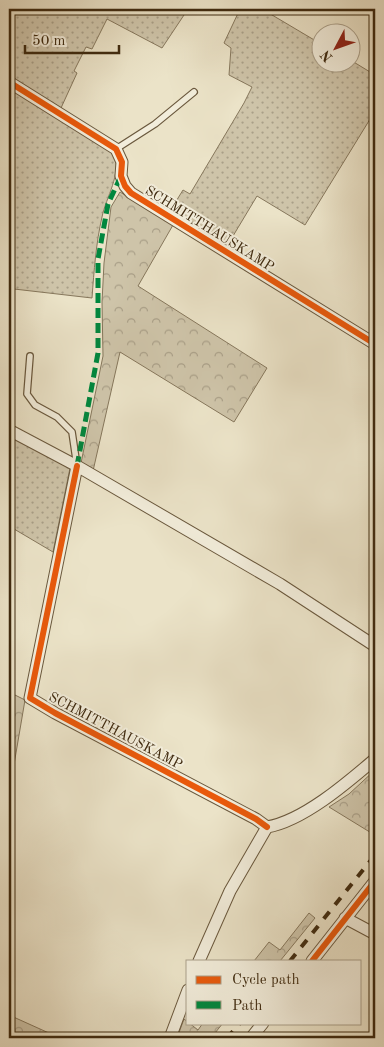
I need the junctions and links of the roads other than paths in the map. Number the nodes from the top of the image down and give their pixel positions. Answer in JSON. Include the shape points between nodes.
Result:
{"nodes":[{"id":1,"x":9,"y":82,"type":"edge"},
{"id":2,"x":194,"y":92,"type":"dead end"},
{"id":3,"x":116,"y":149,"type":"junction"},
{"id":4,"x":375,"y":344,"type":"edge"},
{"id":5,"x":30,"y":356,"type":"dead end"},
{"id":6,"x":9,"y":430,"type":"edge"},
{"id":7,"x":77,"y":466,"type":"junction"},
{"id":8,"x":375,"y":646,"type":"edge"},
{"id":9,"x":375,"y":759,"type":"edge"},
{"id":10,"x":267,"y":827,"type":"junction"},
{"id":11,"x":375,"y":881,"type":"edge"},
{"id":12,"x":345,"y":918,"type":"junction"},
{"id":13,"x":375,"y":934,"type":"edge"},
{"id":14,"x":199,"y":960,"type":"edge"},
{"id":15,"x":313,"y":960,"type":"edge"},
{"id":16,"x":186,"y":995,"type":"edge"},
{"id":17,"x":262,"y":1024,"type":"edge"},
{"id":18,"x":170,"y":1038,"type":"edge"},
{"id":19,"x":251,"y":1038,"type":"edge"}],
"edges":[{"from":1,"to":3,"type":"street"},
{"from":2,"to":3,"type":"lane","via":[[155,124]]},
{"from":3,"to":4,"type":"street","name":"SCHMITTHAUSKAMP","via":[[122,162],[121,176],[131,194]]},
{"from":5,"to":7,"type":"lane","via":[[27,394],[36,405],[57,417],[72,432]]},
{"from":6,"to":7,"type":"street"},
{"from":7,"to":8,"type":"street","via":[[280,584]]},
{"from":7,"to":10,"type":"street","name":"SCHMITTHAUSKAMP","via":[[30,698]]},
{"from":9,"to":10,"type":"street","via":[[294,818]]},
{"from":10,"to":14,"type":"street","via":[[230,891]]},
{"from":11,"to":12,"type":"street"},
{"from":12,"to":13,"type":"street"},
{"from":12,"to":15,"type":"street"},
{"from":16,"to":18,"type":"street"},
{"from":17,"to":19,"type":"street"}]}
